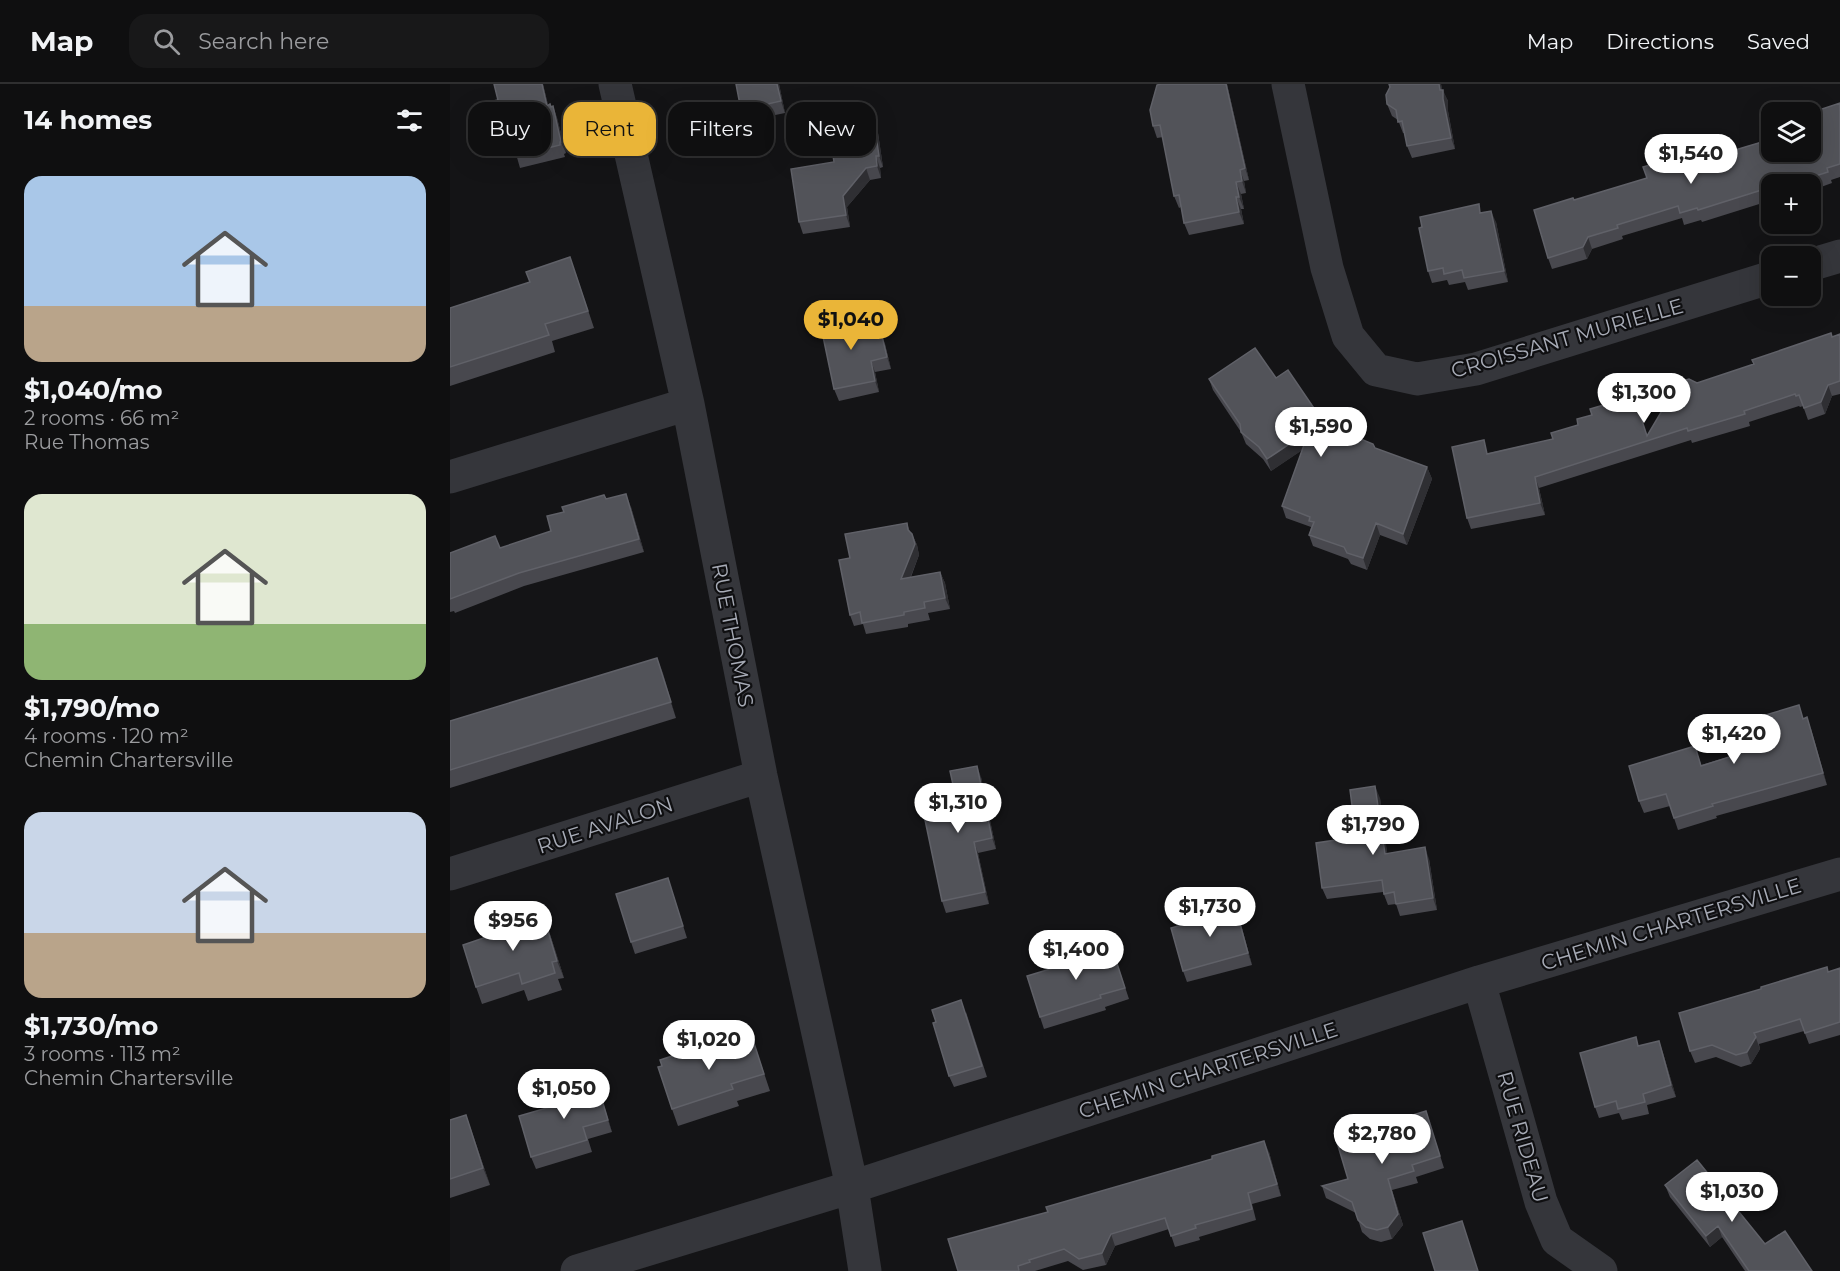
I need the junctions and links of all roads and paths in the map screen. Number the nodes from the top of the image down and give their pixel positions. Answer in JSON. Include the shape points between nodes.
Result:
{"nodes":[{"id":1,"x":615,"y":84,"type":"edge"},
{"id":2,"x":1288,"y":84,"type":"edge"},
{"id":3,"x":1840,"y":256,"type":"edge"},
{"id":4,"x":1821,"y":262,"type":"edge"},
{"id":5,"x":1761,"y":280,"type":"edge"},
{"id":6,"x":688,"y":404,"type":"junction"},
{"id":7,"x":450,"y":477,"type":"edge"},
{"id":8,"x":761,"y":776,"type":"junction"},
{"id":9,"x":450,"y":874,"type":"edge"},
{"id":10,"x":1840,"y":874,"type":"edge"},
{"id":11,"x":1479,"y":982,"type":"junction"},
{"id":12,"x":852,"y":1187,"type":"junction"},
{"id":13,"x":577,"y":1271,"type":"edge"},
{"id":14,"x":865,"y":1271,"type":"edge"},
{"id":15,"x":1601,"y":1271,"type":"edge"}],
"edges":[{"from":1,"to":6,"type":"street","name":"RUE THOMAS"},
{"from":2,"to":5,"type":"street","name":"CROISSANT MURIELLE","via":[[1330,280],[1348,336],[1376,370],[1417,379],[1476,369]]},
{"from":3,"to":4,"type":"street"},
{"from":6,"to":7,"type":"street"},
{"from":6,"to":8,"type":"street","name":"RUE THOMAS"},
{"from":8,"to":9,"type":"street","name":"RUE AVALON"},
{"from":8,"to":12,"type":"street","name":"RUE THOMAS"},
{"from":10,"to":11,"type":"street","name":"CHEMIN CHARTERSVILLE"},
{"from":11,"to":12,"type":"street","name":"CHEMIN CHARTERSVILLE"},
{"from":11,"to":15,"type":"street","name":"RUE RIDEAU","via":[[1541,1202],[1557,1240]]},
{"from":12,"to":13,"type":"street","name":"CHEMIN CHARTERSVILLE"},
{"from":12,"to":14,"type":"street","name":"RUE THOMAS"}]}
